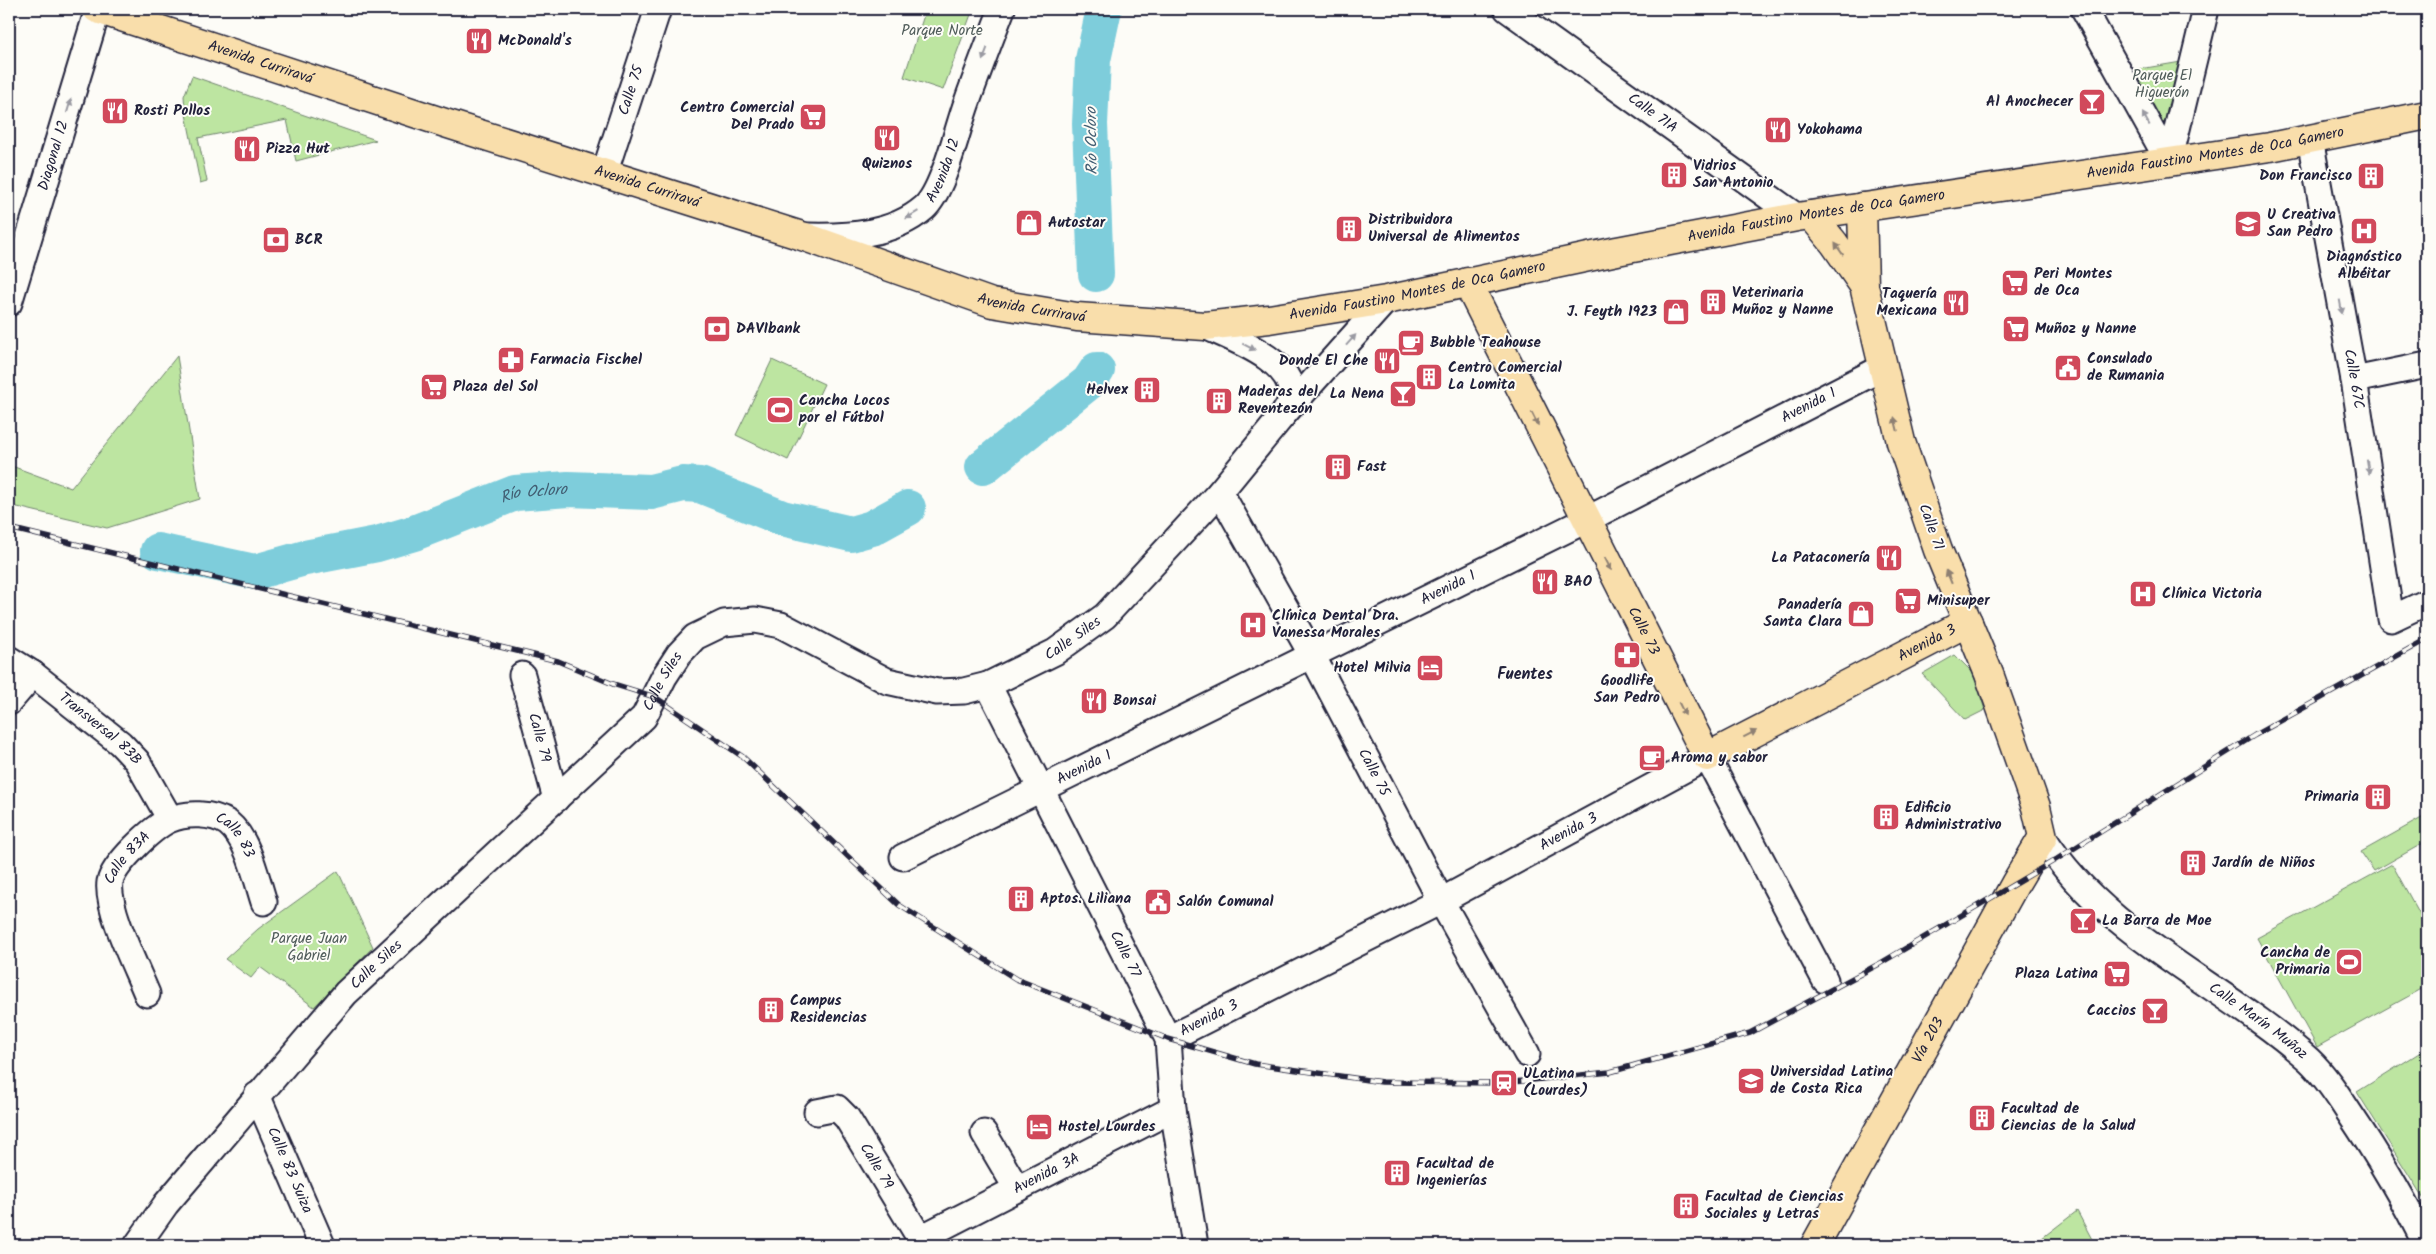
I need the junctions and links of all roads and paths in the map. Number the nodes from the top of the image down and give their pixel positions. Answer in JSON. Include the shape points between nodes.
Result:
{"nodes":[{"id":1,"x":97,"y":9,"type":"edge"},
{"id":2,"x":658,"y":9,"type":"edge"},
{"id":3,"x":1002,"y":9,"type":"edge"},
{"id":4,"x":1507,"y":9,"type":"edge"},
{"id":5,"x":2084,"y":9,"type":"edge"},
{"id":6,"x":2206,"y":9,"type":"edge"},
{"id":7,"x":2427,"y":115,"type":"edge"},
{"id":8,"x":2310,"y":139,"type":"junction"},
{"id":9,"x":2169,"y":162,"type":"junction"},
{"id":10,"x":604,"y":174,"type":"junction"},
{"id":11,"x":1862,"y":207,"type":"junction"},
{"id":12,"x":1804,"y":216,"type":"junction"},
{"id":13,"x":19,"y":234,"type":"edge"},
{"id":14,"x":802,"y":236,"type":"junction"},
{"id":15,"x":1467,"y":282,"type":"junction"},
{"id":16,"x":1864,"y":286,"type":"junction"},
{"id":17,"x":1386,"y":300,"type":"junction"},
{"id":18,"x":9,"y":303,"type":"edge"},
{"id":19,"x":1205,"y":326,"type":"junction"},
{"id":20,"x":2427,"y":365,"type":"edge"},
{"id":21,"x":1882,"y":368,"type":"junction"},
{"id":22,"x":2354,"y":380,"type":"junction"},
{"id":23,"x":1284,"y":415,"type":"junction"},
{"id":24,"x":1220,"y":492,"type":"junction"},
{"id":25,"x":1586,"y":520,"type":"junction"},
{"id":26,"x":2427,"y":602,"type":"edge"},
{"id":27,"x":1968,"y":622,"type":"junction"},
{"id":28,"x":1312,"y":655,"type":"junction"},
{"id":29,"x":9,"y":659,"type":"edge"},
{"id":30,"x":33,"y":674,"type":"junction"},
{"id":31,"x":522,"y":675,"type":"dead end"},
{"id":32,"x":988,"y":685,"type":"junction"},
{"id":33,"x":9,"y":702,"type":"edge"},
{"id":34,"x":1707,"y":757,"type":"junction"},
{"id":35,"x":1042,"y":789,"type":"junction"},
{"id":36,"x":556,"y":799,"type":"junction"},
{"id":37,"x":170,"y":819,"type":"junction"},
{"id":38,"x":2044,"y":837,"type":"junction"},
{"id":39,"x":903,"y":857,"type":"dead end"},
{"id":40,"x":1441,"y":901,"type":"junction"},
{"id":41,"x":264,"y":902,"type":"dead end"},
{"id":42,"x":1825,"y":980,"type":"dead end"},
{"id":43,"x":147,"y":994,"type":"dead end"},
{"id":44,"x":1168,"y":1038,"type":"junction"},
{"id":45,"x":1527,"y":1054,"type":"dead end"},
{"id":46,"x":257,"y":1096,"type":"junction"},
{"id":47,"x":1173,"y":1109,"type":"junction"},
{"id":48,"x":817,"y":1112,"type":"dead end"},
{"id":49,"x":984,"y":1133,"type":"dead end"},
{"id":50,"x":1017,"y":1189,"type":"junction"},
{"id":51,"x":923,"y":1242,"type":"edge"},
{"id":52,"x":137,"y":1245,"type":"edge"},
{"id":53,"x":322,"y":1245,"type":"edge"},
{"id":54,"x":1195,"y":1245,"type":"edge"},
{"id":55,"x":1816,"y":1245,"type":"edge"},
{"id":56,"x":2426,"y":1245,"type":"edge"}],
"edges":[{"from":1,"to":10,"type":"main road","name":"Avenida Curriravá"},
{"from":13,"to":1,"type":"street","name":"Diagonal 12","one_way":true},
{"from":2,"to":10,"type":"street","name":"Calle 75"},
{"from":3,"to":14,"type":"street","name":"Avenida 12","one_way":true,"via":[[939,186],[925,208],[894,227],[859,234]]},
{"from":4,"to":12,"type":"street","name":"Calle 71A"},
{"from":9,"to":5,"type":"street","one_way":true},
{"from":6,"to":9,"type":"street"},
{"from":7,"to":8,"type":"main road","name":"Avenida Faustino Montes de Oca Gamero"},
{"from":8,"to":9,"type":"main road","name":"Avenida Faustino Montes de Oca Gamero"},
{"from":8,"to":22,"type":"street","name":"Calle 67C","one_way":true},
{"from":9,"to":11,"type":"main road","name":"Avenida Faustino Montes de Oca Gamero"},
{"from":10,"to":14,"type":"main road","name":"Avenida Curriravá"},
{"from":11,"to":12,"type":"main road","name":"Avenida Faustino Montes de Oca Gamero"},
{"from":11,"to":16,"type":"main road","name":"Calle 71"},
{"from":12,"to":15,"type":"main road","name":"Avenida Faustino Montes de Oca Gamero"},
{"from":16,"to":12,"type":"main road","one_way":true,"via":[[1834,243]]},
{"from":13,"to":18,"type":"street","name":"Diagonal 12"},
{"from":14,"to":19,"type":"main road","name":"Avenida Curriravá","via":[[992,303],[1076,317]]},
{"from":15,"to":17,"type":"main road","name":"Avenida Faustino Montes de Oca Gamero"},
{"from":15,"to":25,"type":"main road","name":"Calle 73","one_way":true},
{"from":16,"to":21,"type":"main road","name":"Calle 71"},
{"from":17,"to":19,"type":"main road","name":"Avenida Faustino Montes de Oca Gamero","via":[[1269,320]]},
{"from":23,"to":17,"type":"street","name":"Calle Siles","one_way":true},
{"from":19,"to":23,"type":"street","name":"Calle Siles","one_way":true,"via":[[1262,353],[1280,367],[1292,397]]},
{"from":20,"to":22,"type":"street"},
{"from":21,"to":25,"type":"street","name":"Avenida 1"},
{"from":27,"to":21,"type":"main road","name":"Calle 71","one_way":true,"via":[[1938,550],[1900,442]]},
{"from":22,"to":26,"type":"street","name":"Calle 67C","one_way":true,"via":[[2391,620]]},
{"from":23,"to":24,"type":"street","name":"Calle Siles"},
{"from":24,"to":28,"type":"street","name":"Calle 75"},
{"from":24,"to":32,"type":"street","name":"Calle Siles","via":[[1105,616],[1055,652]]},
{"from":25,"to":28,"type":"street","name":"Avenida 1"},
{"from":25,"to":34,"type":"main road","name":"Calle 73","one_way":true},
{"from":34,"to":27,"type":"main road","name":"Avenida 3","one_way":true},
{"from":27,"to":38,"type":"main road","name":"Calle 71","via":[[2010,733]]},
{"from":28,"to":35,"type":"street","name":"Avenida 1"},
{"from":28,"to":40,"type":"street","name":"Calle 75"},
{"from":29,"to":30,"type":"street","name":"Transversal 83B"},
{"from":30,"to":33,"type":"street"},
{"from":30,"to":37,"type":"street","name":"Transversal 83B","via":[[108,732],[137,761]]},
{"from":31,"to":36,"type":"street","name":"Calle 79"},
{"from":32,"to":35,"type":"street","name":"Calle 77"},
{"from":32,"to":36,"type":"street","name":"Calle Siles","via":[[964,691],[937,692],[895,682],[861,669],[780,625],[755,620],[724,623],[695,637],[684,648],[664,677],[644,717]]},
{"from":34,"to":40,"type":"street","name":"Avenida 3"},
{"from":34,"to":42,"type":"street","name":"Calle 73"},
{"from":35,"to":39,"type":"street","name":"Avenida 1"},
{"from":35,"to":44,"type":"street","name":"Calle 77"},
{"from":36,"to":46,"type":"street","name":"Calle Siles","via":[[346,993]]},
{"from":37,"to":41,"type":"street","name":"Calle 83","via":[[209,814],[229,824],[245,848]]},
{"from":37,"to":43,"type":"street","name":"Calle 83A","via":[[117,866],[110,883],[117,919]]},
{"from":38,"to":55,"type":"main road","name":"Vía 203","via":[[2010,892]]},
{"from":38,"to":56,"type":"street","name":"Calle Marín Muñoz","via":[[2057,859],[2098,903],[2136,934],[2268,1026],[2311,1062],[2370,1144]]},
{"from":40,"to":44,"type":"street","name":"Avenida 3"},
{"from":40,"to":45,"type":"street","name":"Calle 75"},
{"from":44,"to":47,"type":"street","name":"Calle 77"},
{"from":46,"to":52,"type":"street","name":"Calle Siles","via":[[166,1204]]},
{"from":46,"to":53,"type":"street","name":"Calle 83 Suiza"},
{"from":47,"to":50,"type":"street","name":"Avenida 3A"},
{"from":47,"to":54,"type":"street","name":"Calle 77"},
{"from":48,"to":51,"type":"street","name":"Calle 79","via":[[837,1108],[847,1118]]},
{"from":49,"to":50,"type":"street"},
{"from":50,"to":51,"type":"street","name":"Avenida 3A"}]}
